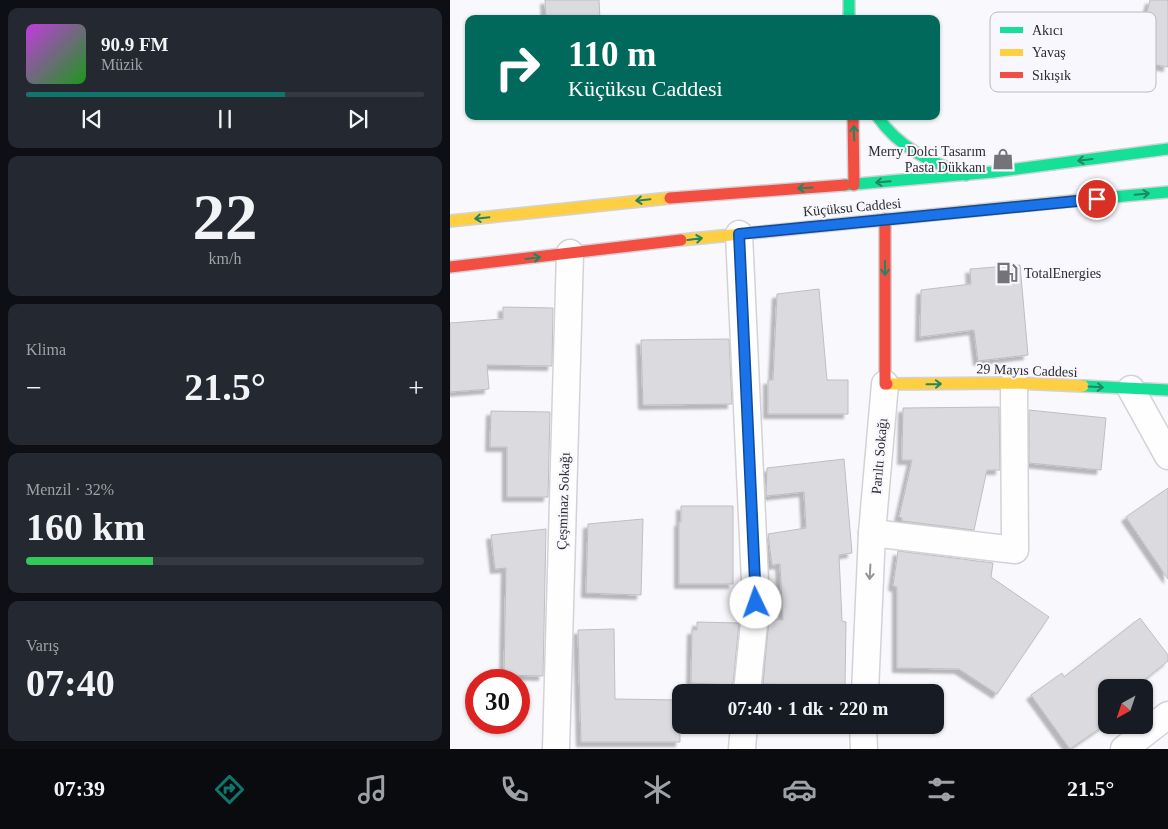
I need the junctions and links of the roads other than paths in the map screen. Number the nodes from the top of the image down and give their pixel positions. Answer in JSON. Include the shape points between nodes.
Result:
{"nodes":[{"id":1,"x":849,"y":0,"type":"edge"},
{"id":2,"x":850,"y":15,"type":"edge"},
{"id":3,"x":853,"y":120,"type":"edge"},
{"id":4,"x":880,"y":120,"type":"edge"},
{"id":5,"x":1168,"y":149,"type":"edge"},
{"id":6,"x":966,"y":175,"type":"junction"},
{"id":7,"x":854,"y":185,"type":"junction"},
{"id":8,"x":926,"y":190,"type":"dead end"},
{"id":9,"x":1168,"y":192,"type":"edge"},
{"id":10,"x":844,"y":198,"type":"dead end"},
{"id":11,"x":896,"y":206,"type":"dead end"},
{"id":12,"x":818,"y":215,"type":"dead end"},
{"id":13,"x":885,"y":220,"type":"junction"},
{"id":14,"x":450,"y":221,"type":"edge"},
{"id":15,"x":786,"y":228,"type":"junction"},
{"id":16,"x":739,"y":234,"type":"junction"},
{"id":17,"x":570,"y":253,"type":"junction"},
{"id":18,"x":450,"y":267,"type":"edge"},
{"id":19,"x":1014,"y":383,"type":"junction"},
{"id":20,"x":885,"y":384,"type":"junction"},
{"id":21,"x":1131,"y":389,"type":"junction"},
{"id":22,"x":1168,"y":390,"type":"edge"},
{"id":23,"x":1168,"y":456,"type":"edge"},
{"id":24,"x":872,"y":533,"type":"junction"},
{"id":25,"x":748,"y":684,"type":"edge"},
{"id":26,"x":865,"y":684,"type":"edge"},
{"id":27,"x":1168,"y":715,"type":"edge"},
{"id":28,"x":743,"y":734,"type":"edge"},
{"id":29,"x":863,"y":734,"type":"edge"},
{"id":30,"x":556,"y":749,"type":"edge"},
{"id":31,"x":742,"y":749,"type":"edge"},
{"id":32,"x":864,"y":749,"type":"edge"},
{"id":33,"x":1124,"y":749,"type":"edge"}],
"edges":[{"from":1,"to":2,"type":"main road"},
{"from":7,"to":3,"type":"main road","one_way":true},
{"from":4,"to":6,"type":"main road","via":[[898,143],[926,160]]},
{"from":5,"to":6,"type":"main road","one_way":true},
{"from":6,"to":7,"type":"main road","name":"Küçüksu Caddesi","one_way":true},
{"from":6,"to":8,"type":"main road"},
{"from":7,"to":10,"type":"main road"},
{"from":7,"to":14,"type":"main road","name":"Küçüksu Caddesi","one_way":true,"via":[[665,198]]},
{"from":13,"to":9,"type":"main road","name":"Küçüksu Caddesi","one_way":true},
{"from":11,"to":13,"type":"main road"},
{"from":12,"to":15,"type":"main road"},
{"from":13,"to":15,"type":"main road","name":"Küçüksu Caddesi"},
{"from":13,"to":20,"type":"main road","name":"Parıltı Sokağı","one_way":true},
{"from":15,"to":16,"type":"main road","name":"Küçüksu Caddesi"},
{"from":17,"to":16,"type":"main road","name":"Küçüksu Caddesi","one_way":true},
{"from":16,"to":25,"type":"street","via":[[756,603]]},
{"from":18,"to":17,"type":"main road","name":"Küçüksu Caddesi","one_way":true},
{"from":17,"to":30,"type":"street","name":"Çeşminaz Sokağı"},
{"from":20,"to":19,"type":"main road","name":"29 Mayıs Caddesi","one_way":true},
{"from":19,"to":21,"type":"main road","name":"29 Mayıs Caddesi","one_way":true},
{"from":19,"to":24,"type":"street","via":[[1015,550]]},
{"from":20,"to":24,"type":"street","name":"Parıltı Sokağı"},
{"from":21,"to":22,"type":"main road","name":"29 Mayıs Caddesi"},
{"from":21,"to":23,"type":"street"},
{"from":24,"to":26,"type":"street","name":"Parıltı Sokağı","one_way":true},
{"from":27,"to":33,"type":"street"},
{"from":28,"to":31,"type":"street"},
{"from":29,"to":32,"type":"street"}]}
